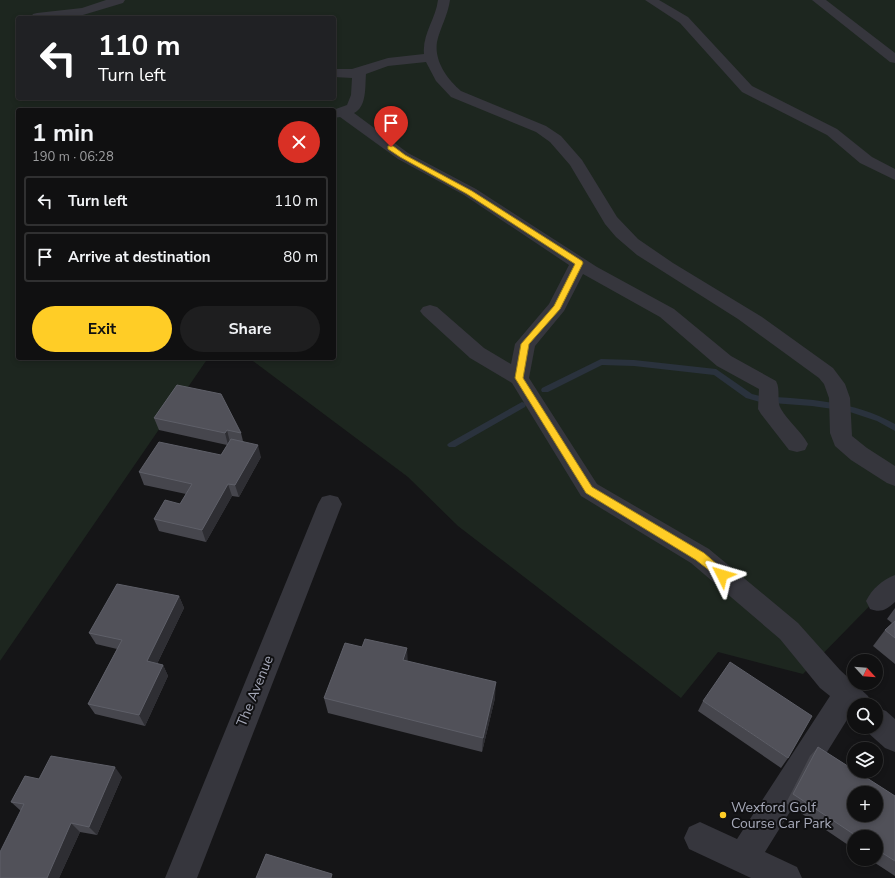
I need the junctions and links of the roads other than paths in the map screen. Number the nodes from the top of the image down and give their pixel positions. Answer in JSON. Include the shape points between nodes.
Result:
{"nodes":[{"id":1,"x":119,"y":0,"type":"edge"},
{"id":2,"x":444,"y":0,"type":"edge"},
{"id":3,"x":651,"y":0,"type":"edge"},
{"id":4,"x":818,"y":0,"type":"edge"},
{"id":5,"x":45,"y":16,"type":"edge"},
{"id":6,"x":432,"y":57,"type":"junction"},
{"id":7,"x":895,"y":59,"type":"edge"},
{"id":8,"x":359,"y":72,"type":"junction"},
{"id":9,"x":336,"y":74,"type":"edge"},
{"id":10,"x":339,"y":113,"type":"edge"},
{"id":11,"x":895,"y":175,"type":"edge"},
{"id":12,"x":579,"y":263,"type":"junction"},
{"id":13,"x":430,"y":311,"type":"dead end"},
{"id":14,"x":519,"y":378,"type":"junction"},
{"id":15,"x":797,"y":444,"type":"dead end"},
{"id":16,"x":895,"y":477,"type":"edge"},
{"id":17,"x":330,"y":504,"type":"dead end"},
{"id":18,"x":851,"y":698,"type":"edge"},
{"id":19,"x":847,"y":709,"type":"edge"},
{"id":20,"x":883,"y":727,"type":"edge"},
{"id":21,"x":895,"y":738,"type":"edge"},
{"id":22,"x":700,"y":838,"type":"dead end"},
{"id":23,"x":743,"y":858,"type":"junction"},
{"id":24,"x":181,"y":878,"type":"edge"},
{"id":25,"x":786,"y":878,"type":"edge"}],
"edges":[{"from":1,"to":5,"type":"street","via":[[84,11]]},
{"from":2,"to":6,"type":"street","via":[[431,45]]},
{"from":3,"to":11,"type":"street","via":[[684,20],[747,89],[832,132],[866,160]]},
{"from":4,"to":7,"type":"street"},
{"from":6,"to":8,"type":"street","via":[[382,63]]},
{"from":6,"to":16,"type":"street","via":[[447,87],[456,94],[542,129],[553,136],[569,151],[607,214],[623,233],[655,260],[726,302],[828,375],[837,389],[840,408],[839,428],[844,440]]},
{"from":8,"to":9,"type":"street"},
{"from":8,"to":10,"type":"street","via":[[358,95],[353,108]]},
{"from":10,"to":12,"type":"street","via":[[403,156],[470,192]]},
{"from":12,"to":14,"type":"street","via":[[557,307],[525,344]]},
{"from":12,"to":15,"type":"street","via":[[667,313],[724,361],[769,386],[769,410]]},
{"from":13,"to":14,"type":"street","via":[[477,353]]},
{"from":14,"to":18,"type":"street","via":[[589,490],[700,556],[789,631],[830,679]]},
{"from":17,"to":24,"type":"street","name":"The Avenue"},
{"from":19,"to":23,"type":"street"},
{"from":20,"to":21,"type":"street"},
{"from":22,"to":23,"type":"street"},
{"from":23,"to":25,"type":"street"}]}
